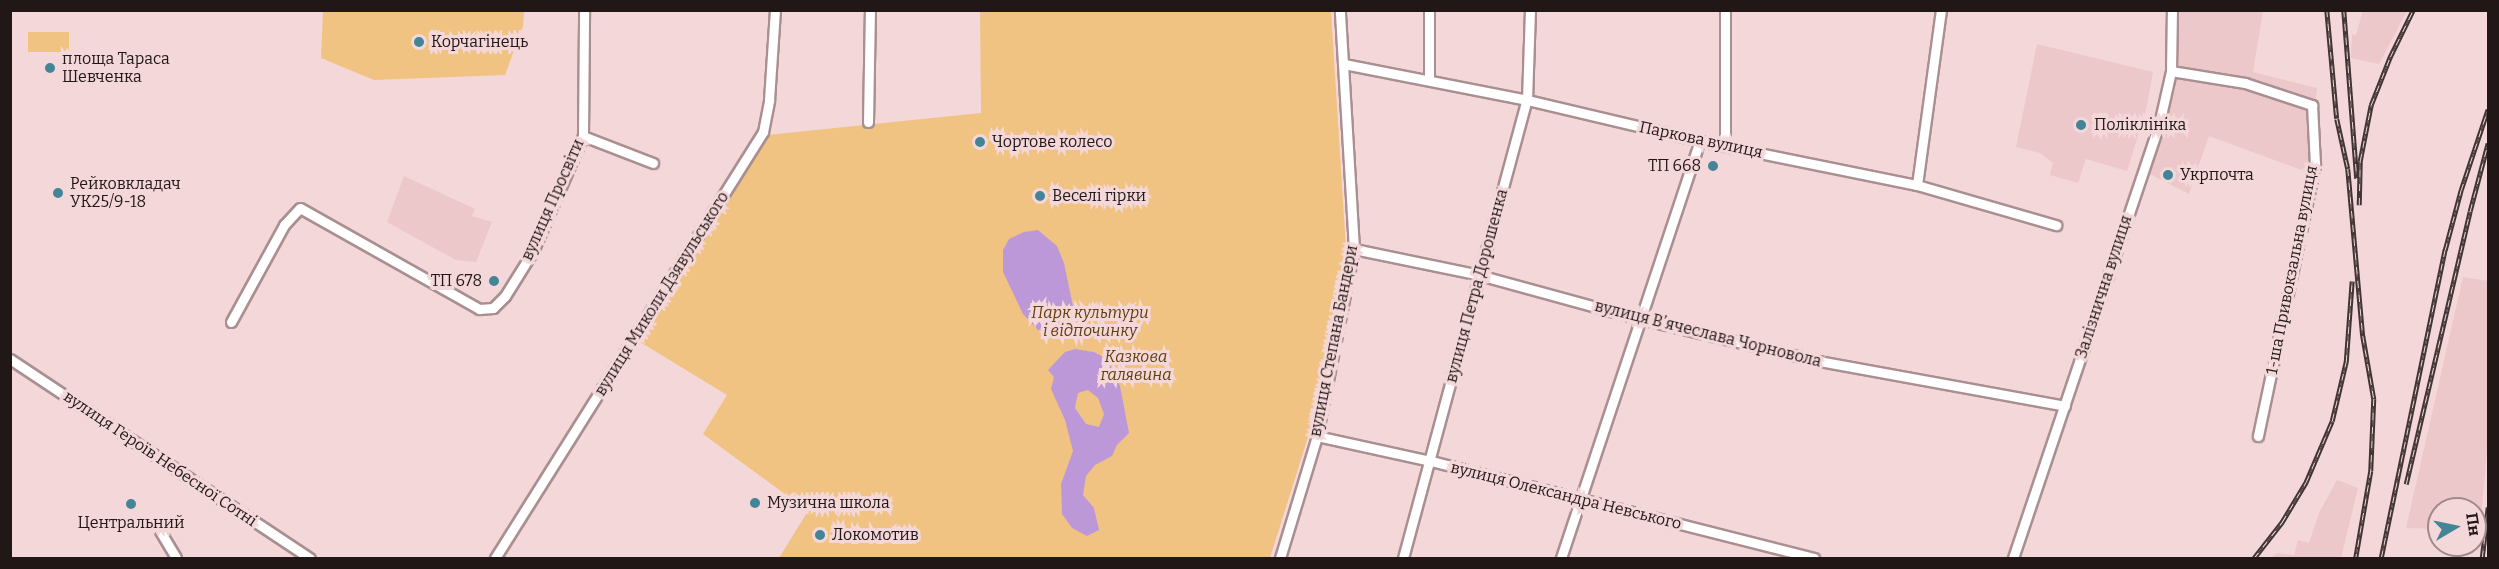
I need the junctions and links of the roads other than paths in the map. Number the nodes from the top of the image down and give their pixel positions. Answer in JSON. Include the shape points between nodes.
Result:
{"nodes":[{"id":1,"x":584,"y":10,"type":"edge"},
{"id":2,"x":775,"y":10,"type":"edge"},
{"id":3,"x":870,"y":10,"type":"edge"},
{"id":4,"x":1340,"y":10,"type":"edge"},
{"id":5,"x":1429,"y":10,"type":"edge"},
{"id":6,"x":1530,"y":10,"type":"edge"},
{"id":7,"x":1725,"y":10,"type":"edge"},
{"id":8,"x":1941,"y":10,"type":"edge"},
{"id":9,"x":2172,"y":10,"type":"edge"},
{"id":10,"x":1344,"y":64,"type":"junction"},
{"id":11,"x":2171,"y":71,"type":"junction"},
{"id":12,"x":1429,"y":80,"type":"junction"},
{"id":13,"x":1527,"y":100,"type":"junction"},
{"id":14,"x":868,"y":122,"type":"dead end"},
{"id":15,"x":582,"y":136,"type":"junction"},
{"id":16,"x":1700,"y":141,"type":"junction"},
{"id":17,"x":1725,"y":146,"type":"junction"},
{"id":18,"x":653,"y":163,"type":"dead end"},
{"id":19,"x":1917,"y":185,"type":"junction"},
{"id":20,"x":2056,"y":225,"type":"dead end"},
{"id":21,"x":1354,"y":249,"type":"junction"},
{"id":22,"x":1479,"y":275,"type":"junction"},
{"id":23,"x":1640,"y":319,"type":"junction"},
{"id":24,"x":231,"y":322,"type":"dead end"},
{"id":25,"x":10,"y":359,"type":"edge"},
{"id":26,"x":2065,"y":406,"type":"junction"},
{"id":27,"x":1317,"y":436,"type":"junction"},
{"id":28,"x":2258,"y":436,"type":"dead end"},
{"id":29,"x":1431,"y":461,"type":"junction"},
{"id":30,"x":1581,"y":500,"type":"junction"},
{"id":31,"x":160,"y":531,"type":"dead end"},
{"id":32,"x":176,"y":558,"type":"edge"},
{"id":33,"x":310,"y":558,"type":"edge"},
{"id":34,"x":495,"y":558,"type":"edge"},
{"id":35,"x":1280,"y":558,"type":"edge"},
{"id":36,"x":1403,"y":558,"type":"edge"},
{"id":37,"x":1561,"y":558,"type":"edge"},
{"id":38,"x":1814,"y":558,"type":"edge"},
{"id":39,"x":2013,"y":558,"type":"edge"}],
"edges":[{"from":1,"to":15,"type":"street","name":"вулиця Просвіти"},
{"from":2,"to":34,"type":"street","name":"вулиця Миколи Дзявульського","via":[[770,100],[763,132]]},
{"from":3,"to":14,"type":"street"},
{"from":4,"to":10,"type":"street","name":"вулиця Степана Бандери"},
{"from":5,"to":12,"type":"street"},
{"from":6,"to":13,"type":"street","name":"вулиця Петра Дорошенка"},
{"from":7,"to":17,"type":"street"},
{"from":8,"to":19,"type":"street"},
{"from":9,"to":11,"type":"street","name":"Залізнична вулиця"},
{"from":10,"to":12,"type":"street","name":"Паркова вулиця"},
{"from":10,"to":21,"type":"street","name":"вулиця Степана Бандери"},
{"from":11,"to":26,"type":"street","name":"Залізнична вулиця","via":[[2160,120]]},
{"from":11,"to":28,"type":"street","name":"1-ша Привокзальна вулиця","via":[[2245,83],[2312,105],[2315,165]]},
{"from":12,"to":13,"type":"street","name":"Паркова вулиця"},
{"from":13,"to":16,"type":"street","name":"Паркова вулиця"},
{"from":13,"to":22,"type":"street","name":"вулиця Петра Дорошенка"},
{"from":15,"to":18,"type":"street"},
{"from":15,"to":24,"type":"street","name":"вулиця Просвіти","via":[[533,251],[493,308],[479,309],[300,208],[284,225]]},
{"from":16,"to":17,"type":"street","name":"Паркова вулиця"},
{"from":16,"to":23,"type":"street"},
{"from":17,"to":19,"type":"street","name":"Паркова вулиця"},
{"from":19,"to":20,"type":"street","name":"Паркова вулиця"},
{"from":21,"to":22,"type":"street","name":"вулиця Вʼячеслава Чорновола"},
{"from":21,"to":27,"type":"street","name":"вулиця Степана Бандери"},
{"from":22,"to":23,"type":"street","name":"вулиця Вʼячеслава Чорновола"},
{"from":22,"to":29,"type":"street","name":"вулиця Петра Дорошенка"},
{"from":23,"to":26,"type":"street","name":"вулиця Вʼячеслава Чорновола","via":[[1813,360]]},
{"from":23,"to":30,"type":"street"},
{"from":25,"to":33,"type":"street","name":"вулиця Героїв Небесної Сотні"},
{"from":26,"to":39,"type":"street","name":"Залізнична вулиця"},
{"from":27,"to":29,"type":"street","name":"вулиця Олександра Невського"},
{"from":27,"to":35,"type":"street","name":"вулиця Степана Бандери"},
{"from":29,"to":30,"type":"street","name":"вулиця Олександра Невського"},
{"from":29,"to":36,"type":"street","name":"вулиця Петра Дорошенка"},
{"from":30,"to":37,"type":"street"},
{"from":30,"to":38,"type":"street","name":"вулиця Олександра Невського"},
{"from":31,"to":32,"type":"street"}]}
